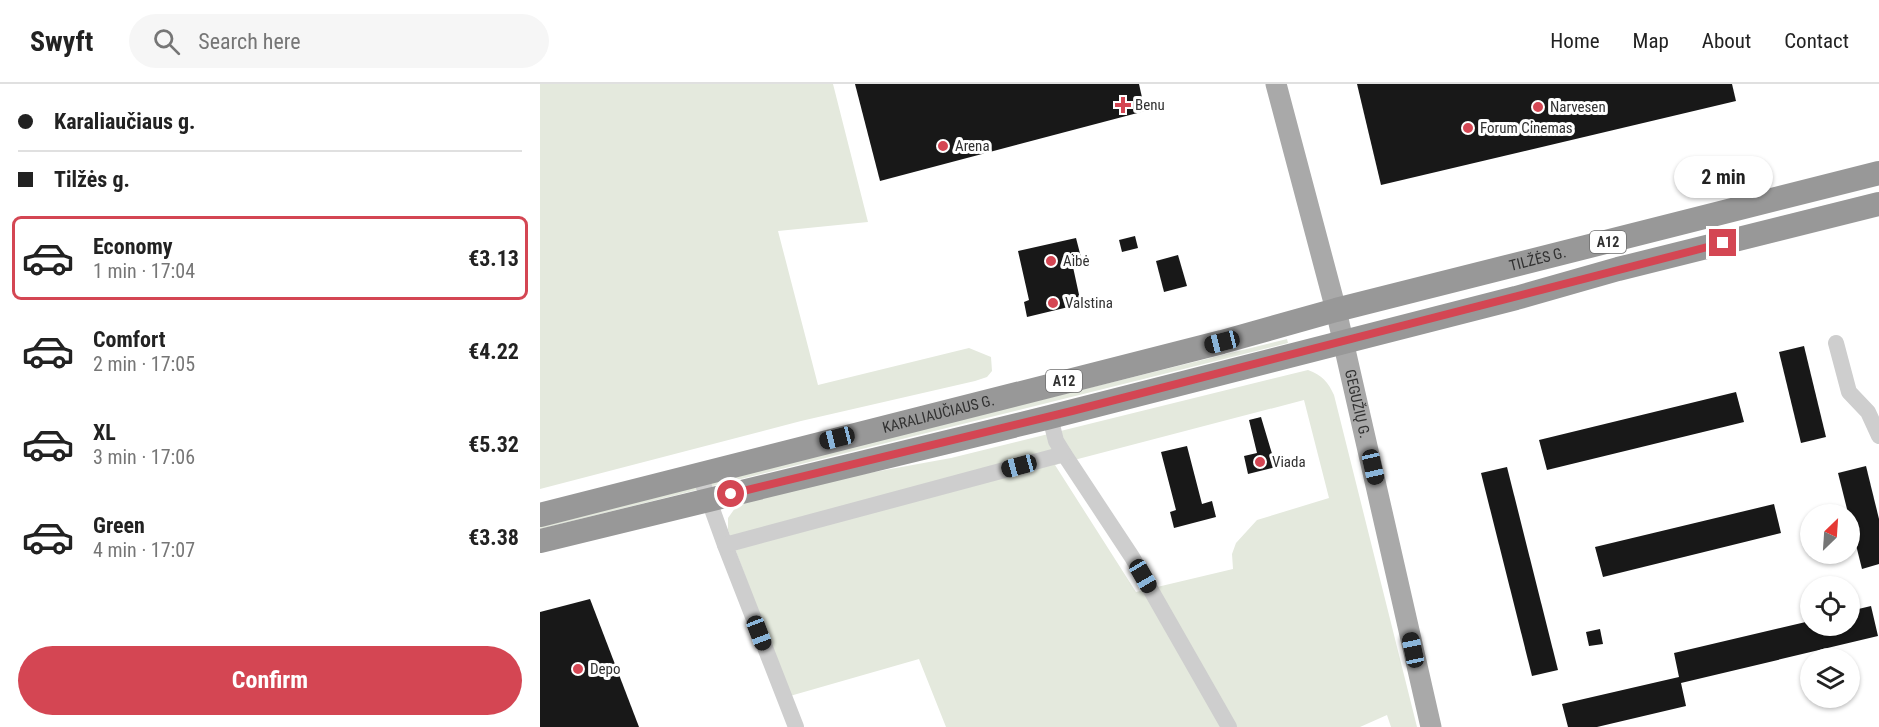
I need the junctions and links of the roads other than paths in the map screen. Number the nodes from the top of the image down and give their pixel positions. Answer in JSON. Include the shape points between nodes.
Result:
{"nodes":[{"id":1,"x":1276,"y":84,"type":"edge"},
{"id":2,"x":1879,"y":173,"type":"edge"},
{"id":3,"x":1879,"y":204,"type":"edge"},
{"id":4,"x":1336,"y":310,"type":"junction"},
{"id":5,"x":1343,"y":342,"type":"junction"},
{"id":6,"x":1836,"y":343,"type":"dead end"},
{"id":7,"x":1050,"y":417,"type":"junction"},
{"id":8,"x":1879,"y":436,"type":"edge"},
{"id":9,"x":1064,"y":454,"type":"junction"},
{"id":10,"x":699,"y":473,"type":"junction"},
{"id":11,"x":709,"y":499,"type":"junction"},
{"id":12,"x":540,"y":515,"type":"edge"},
{"id":13,"x":540,"y":541,"type":"edge"},
{"id":14,"x":725,"y":545,"type":"junction"},
{"id":15,"x":796,"y":727,"type":"edge"},
{"id":16,"x":1230,"y":727,"type":"edge"},
{"id":17,"x":1431,"y":727,"type":"edge"}],
"edges":[{"from":1,"to":4,"type":"main road","name":"GEGUŽIŲ G."},
{"from":2,"to":4,"type":"highway","name":"TILŽĖS G.","number":"A12"},
{"from":3,"to":5,"type":"highway","name":"TILŽĖS G.","number":"A12"},
{"from":4,"to":5,"type":"main road","name":"GEGUŽIŲ G."},
{"from":4,"to":10,"type":"highway","name":"KARALIAUČIAUS G.","number":"A12"},
{"from":5,"to":7,"type":"highway","name":"KARALIAUČIAUS G.","number":"A12"},
{"from":5,"to":17,"type":"main road","name":"GEGUŽIŲ G."},
{"from":6,"to":8,"type":"street","via":[[1849,392],[1868,412]]},
{"from":7,"to":9,"type":"street"},
{"from":7,"to":11,"type":"highway","name":"KARALIAUČIAUS G.","number":"A12"},
{"from":9,"to":14,"type":"street"},
{"from":9,"to":16,"type":"street","via":[[1132,557]]},
{"from":10,"to":11,"type":"street"},
{"from":10,"to":12,"type":"highway","name":"KARALIAUČIAUS G.","number":"A12"},
{"from":11,"to":13,"type":"highway","name":"KARALIAUČIAUS G.","number":"A12"},
{"from":11,"to":14,"type":"street"},
{"from":14,"to":15,"type":"street"}]}
